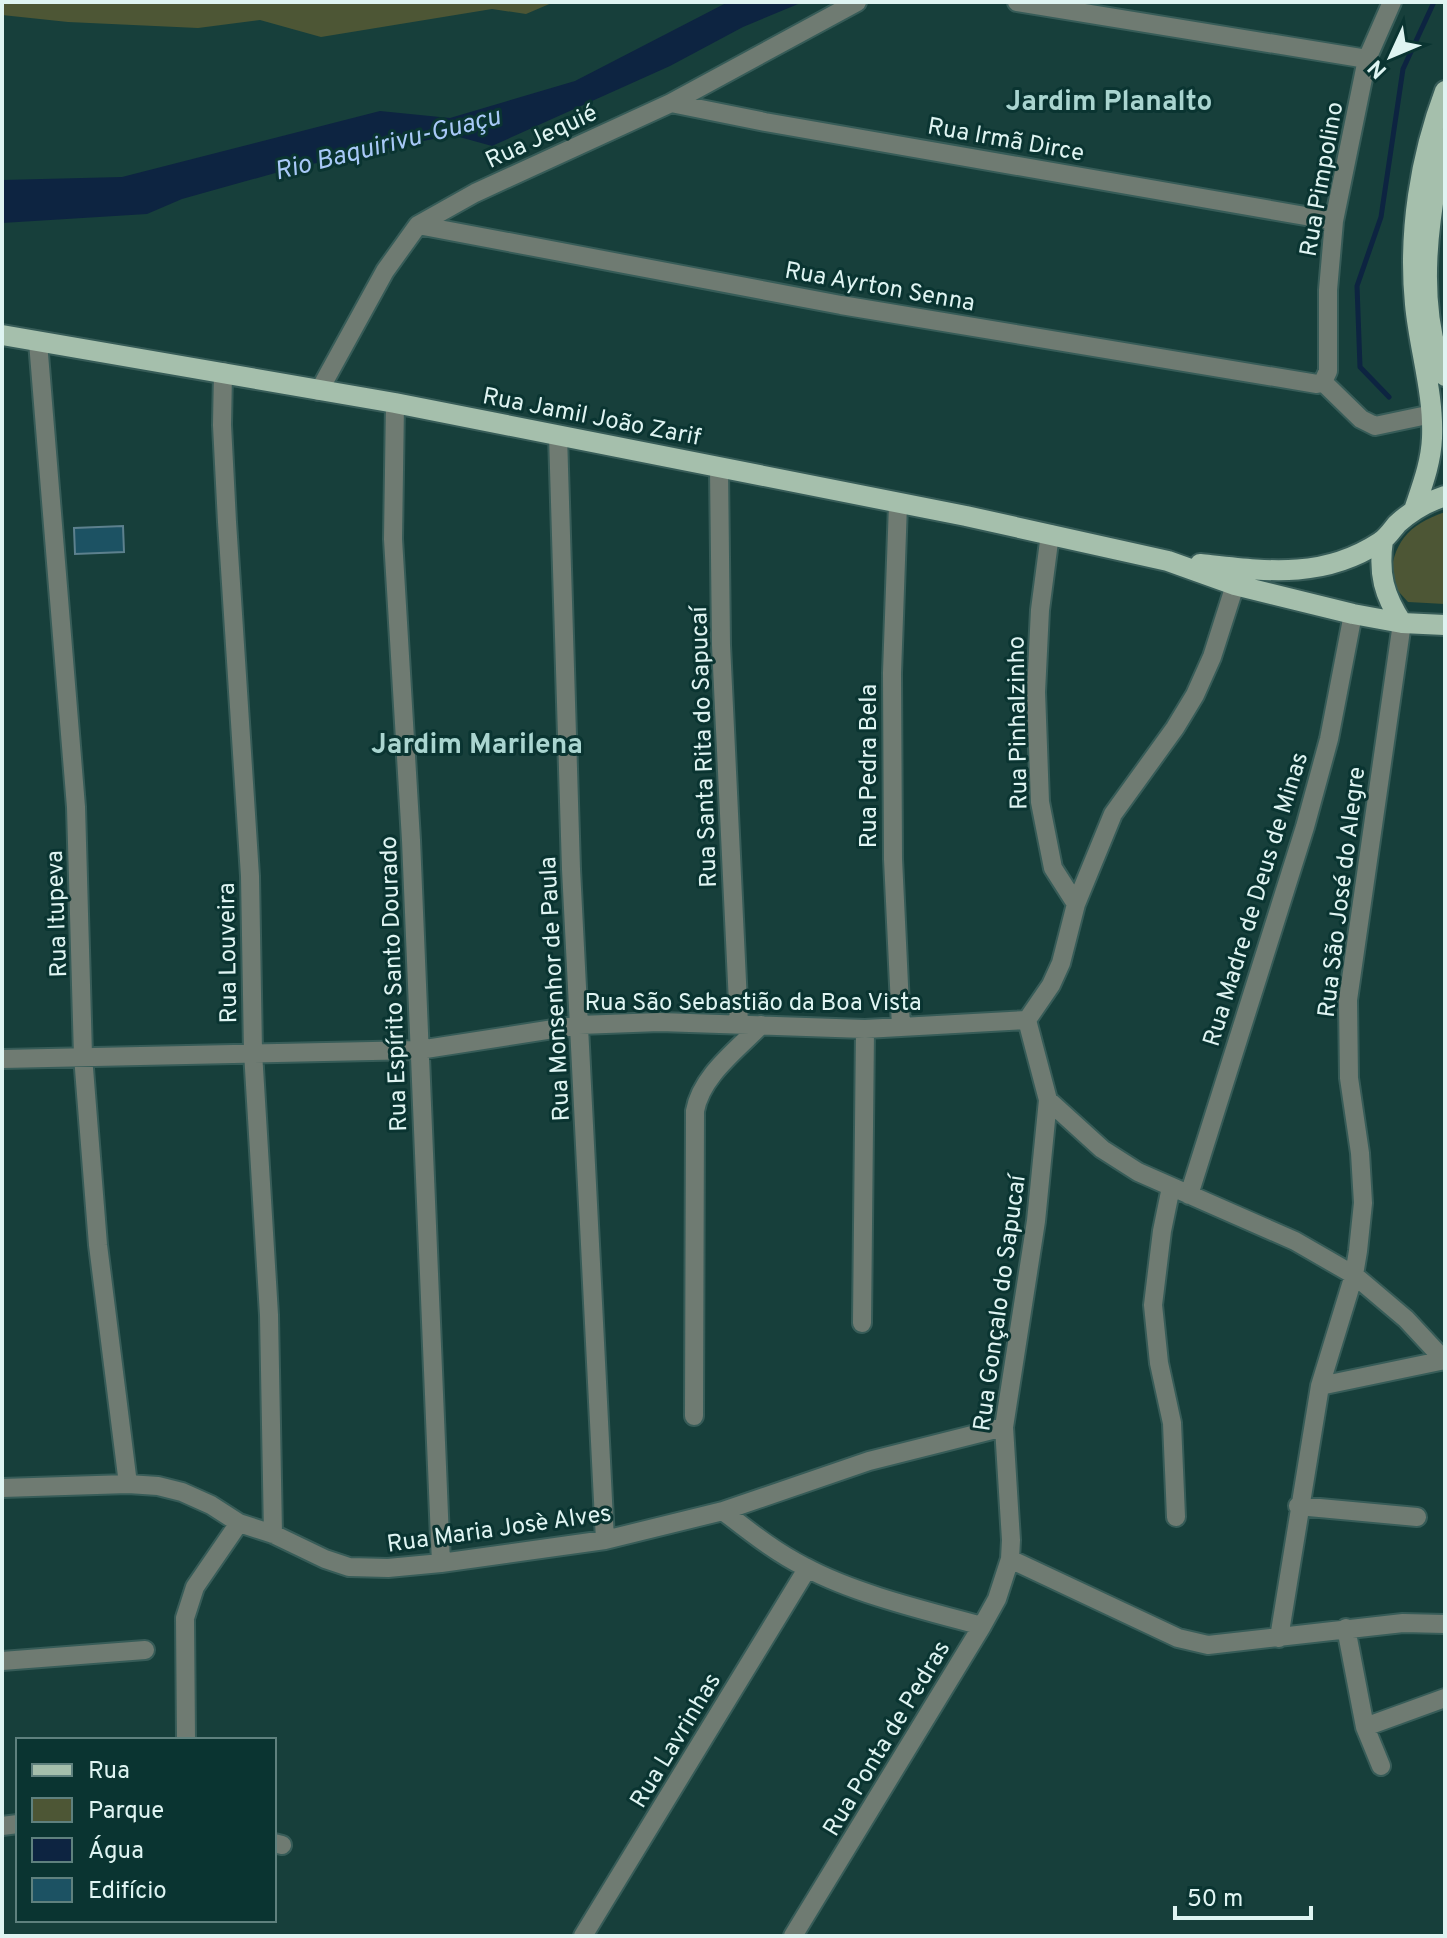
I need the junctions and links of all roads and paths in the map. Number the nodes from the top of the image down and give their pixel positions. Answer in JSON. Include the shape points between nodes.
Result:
{"nodes":[{"id":1,"x":857,"y":2,"type":"edge"},
{"id":2,"x":1017,"y":2,"type":"edge"},
{"id":3,"x":1392,"y":2,"type":"edge"},
{"id":4,"x":1367,"y":59,"type":"junction"},
{"id":5,"x":1445,"y":91,"type":"edge"},
{"id":6,"x":671,"y":103,"type":"junction"},
{"id":7,"x":1445,"y":139,"type":"edge"},
{"id":8,"x":1334,"y":221,"type":"junction"},
{"id":9,"x":418,"y":225,"type":"junction"},
{"id":10,"x":2,"y":335,"type":"edge"},
{"id":11,"x":38,"y":342,"type":"junction"},
{"id":12,"x":223,"y":372,"type":"junction"},
{"id":13,"x":1325,"y":376,"type":"junction"},
{"id":14,"x":1445,"y":376,"type":"edge"},
{"id":15,"x":319,"y":391,"type":"junction"},
{"id":16,"x":395,"y":403,"type":"junction"},
{"id":17,"x":1432,"y":414,"type":"junction"},
{"id":18,"x":558,"y":435,"type":"junction"},
{"id":19,"x":719,"y":468,"type":"junction"},
{"id":20,"x":1445,"y":496,"type":"edge"},
{"id":21,"x":898,"y":504,"type":"junction"},
{"id":22,"x":1414,"y":510,"type":"junction"},
{"id":23,"x":1050,"y":534,"type":"junction"},
{"id":24,"x":1383,"y":540,"type":"junction"},
{"id":25,"x":1168,"y":561,"type":"junction"},
{"id":26,"x":1235,"y":585,"type":"junction"},
{"id":27,"x":1353,"y":614,"type":"junction"},
{"id":28,"x":1402,"y":623,"type":"junction"},
{"id":29,"x":1445,"y":625,"type":"edge"},
{"id":30,"x":1076,"y":904,"type":"junction"},
{"id":31,"x":1027,"y":1020,"type":"junction"},
{"id":32,"x":739,"y":1024,"type":"junction"},
{"id":33,"x":579,"y":1025,"type":"junction"},
{"id":34,"x":761,"y":1025,"type":"junction"},
{"id":35,"x":901,"y":1027,"type":"junction"},
{"id":36,"x":865,"y":1029,"type":"junction"},
{"id":37,"x":419,"y":1050,"type":"junction"},
{"id":38,"x":253,"y":1052,"type":"junction"},
{"id":39,"x":83,"y":1056,"type":"junction"},
{"id":40,"x":2,"y":1059,"type":"edge"},
{"id":41,"x":1048,"y":1100,"type":"junction"},
{"id":42,"x":1171,"y":1187,"type":"junction"},
{"id":43,"x":1189,"y":1195,"type":"junction"},
{"id":44,"x":1354,"y":1275,"type":"junction"},
{"id":45,"x":862,"y":1323,"type":"dead end"},
{"id":46,"x":1445,"y":1361,"type":"edge"},
{"id":47,"x":1320,"y":1386,"type":"junction"},
{"id":48,"x":694,"y":1416,"type":"dead end"},
{"id":49,"x":1004,"y":1427,"type":"junction"},
{"id":50,"x":128,"y":1484,"type":"junction"},
{"id":51,"x":2,"y":1488,"type":"edge"},
{"id":52,"x":1298,"y":1506,"type":"junction"},
{"id":53,"x":723,"y":1511,"type":"junction"},
{"id":54,"x":1176,"y":1517,"type":"dead end"},
{"id":55,"x":1417,"y":1517,"type":"dead end"},
{"id":56,"x":239,"y":1523,"type":"junction"},
{"id":57,"x":273,"y":1534,"type":"junction"},
{"id":58,"x":605,"y":1540,"type":"junction"},
{"id":59,"x":1010,"y":1559,"type":"junction"},
{"id":60,"x":441,"y":1563,"type":"junction"},
{"id":61,"x":807,"y":1569,"type":"junction"},
{"id":62,"x":1445,"y":1624,"type":"edge"},
{"id":63,"x":982,"y":1626,"type":"junction"},
{"id":64,"x":1346,"y":1628,"type":"junction"},
{"id":65,"x":1279,"y":1638,"type":"junction"},
{"id":66,"x":145,"y":1650,"type":"dead end"},
{"id":67,"x":2,"y":1661,"type":"edge"},
{"id":68,"x":1445,"y":1698,"type":"edge"},
{"id":69,"x":1365,"y":1727,"type":"junction"},
{"id":70,"x":186,"y":1738,"type":"edge"},
{"id":71,"x":1381,"y":1766,"type":"dead end"},
{"id":72,"x":583,"y":1936,"type":"edge"},
{"id":73,"x":793,"y":1936,"type":"edge"}],
"edges":[{"from":1,"to":6,"type":"street","name":"Rua Jequié"},
{"from":2,"to":4,"type":"street"},
{"from":3,"to":4,"type":"street","name":"Rua Pimpolino"},
{"from":4,"to":8,"type":"street","name":"Rua Pimpolino"},
{"from":5,"to":17,"type":"main road","via":[[1424,163],[1414,236],[1414,302]]},
{"from":6,"to":8,"type":"street","name":"Rua Irmã Dirce"},
{"from":6,"to":9,"type":"street","name":"Rua Jequié","via":[[475,193]]},
{"from":7,"to":14,"type":"main road","via":[[1428,247],[1429,313]]},
{"from":8,"to":13,"type":"street","name":"Rua Pimpolino"},
{"from":9,"to":13,"type":"street","name":"Rua Ayrton Senna","via":[[841,305],[1300,383],[1317,384]]},
{"from":9,"to":15,"type":"street","name":"Rua Jequié","via":[[385,271]]},
{"from":10,"to":11,"type":"main road","name":"Rua Jamil João Zarif"},
{"from":11,"to":12,"type":"main road","name":"Rua Jamil João Zarif"},
{"from":11,"to":39,"type":"street","name":"Rua Itupeva","via":[[76,807]]},
{"from":12,"to":15,"type":"main road","name":"Rua Jamil João Zarif"},
{"from":12,"to":38,"type":"street","name":"Rua Louveira","via":[[227,522],[250,876]]},
{"from":13,"to":17,"type":"street","via":[[1361,419],[1375,426]]},
{"from":15,"to":16,"type":"main road","name":"Rua Jamil João Zarif"},
{"from":16,"to":18,"type":"main road","name":"Rua Jamil João Zarif"},
{"from":16,"to":37,"type":"street","name":"Rua Espírito Santo Dourado","via":[[393,539]]},
{"from":17,"to":22,"type":"main road","via":[[1428,467]]},
{"from":18,"to":19,"type":"main road","name":"Rua Jamil João Zarif"},
{"from":18,"to":33,"type":"street","name":"Rua Monsenhor de Paula"},
{"from":19,"to":21,"type":"main road","name":"Rua Jamil João Zarif"},
{"from":19,"to":32,"type":"street","name":"Rua Santa Rita do Sapucaí","via":[[721,645]]},
{"from":20,"to":22,"type":"main road","name":"Rua Jamil João Zarif"},
{"from":21,"to":23,"type":"main road","name":"Rua Jamil João Zarif"},
{"from":21,"to":35,"type":"street","name":"Rua Pedra Bela","via":[[892,689]]},
{"from":22,"to":24,"type":"main road","name":"Rua Jamil João Zarif"},
{"from":23,"to":25,"type":"main road","name":"Rua Jamil João Zarif"},
{"from":23,"to":30,"type":"street","name":"Rua Pinhalzinho","via":[[1036,692],[1040,802],[1053,868]]},
{"from":24,"to":25,"type":"main road","name":"Rua Jamil João Zarif","via":[[1329,565],[1286,572]]},
{"from":24,"to":28,"type":"main road","via":[[1381,578]]},
{"from":25,"to":26,"type":"main road","name":"Rua Jamil João Zarif"},
{"from":26,"to":27,"type":"main road","name":"Rua Jamil João Zarif"},
{"from":26,"to":30,"type":"street","via":[[1195,695],[1113,814]]},
{"from":27,"to":28,"type":"main road","name":"Rua Jamil João Zarif"},
{"from":27,"to":43,"type":"street","name":"Rua Madre de Deus de Minas","via":[[1329,739],[1305,827]]},
{"from":28,"to":29,"type":"main road","name":"Rua Jamil João Zarif"},
{"from":28,"to":44,"type":"street","name":"Rua São José do Alegre","via":[[1348,1000],[1349,1078],[1363,1203]]},
{"from":30,"to":31,"type":"street","via":[[1061,963]]},
{"from":31,"to":35,"type":"street","name":"Rua São Sebastião da Boa Vista"},
{"from":31,"to":41,"type":"street"},
{"from":32,"to":33,"type":"street","name":"Rua São Sebastião da Boa Vista"},
{"from":32,"to":34,"type":"street","name":"Rua São Sebastião da Boa Vista"},
{"from":33,"to":37,"type":"street","name":"Rua São Sebastião da Boa Vista"},
{"from":33,"to":58,"type":"street","name":"Rua Monsenhor de Paula"},
{"from":34,"to":36,"type":"street","name":"Rua São Sebastião da Boa Vista"},
{"from":34,"to":48,"type":"street","via":[[709,1078],[697,1098]]},
{"from":35,"to":36,"type":"street","name":"Rua São Sebastião da Boa Vista"},
{"from":36,"to":45,"type":"street"},
{"from":37,"to":38,"type":"street","name":"Rua São Sebastião da Boa Vista"},
{"from":37,"to":60,"type":"street","name":"Rua Espírito Santo Dourado"},
{"from":38,"to":39,"type":"street","name":"Rua São Sebastião da Boa Vista"},
{"from":38,"to":57,"type":"street","name":"Rua Louveira","via":[[269,1315]]},
{"from":39,"to":40,"type":"street","name":"Rua São Sebastião da Boa Vista"},
{"from":39,"to":50,"type":"street","name":"Rua Itupeva","via":[[98,1245]]},
{"from":41,"to":42,"type":"street","via":[[1102,1149]]},
{"from":41,"to":49,"type":"street","name":"Rua Gonçalo do Sapucaí","via":[[1036,1221]]},
{"from":42,"to":43,"type":"street"},
{"from":42,"to":54,"type":"street","via":[[1153,1305],[1172,1423]]},
{"from":43,"to":44,"type":"street","via":[[1295,1241]]},
{"from":44,"to":46,"type":"street"},
{"from":44,"to":47,"type":"street","name":"Rua São José do Alegre"},
{"from":46,"to":47,"type":"street"},
{"from":47,"to":52,"type":"street","name":"Rua São José do Alegre"},
{"from":49,"to":53,"type":"street","name":"Rua Maria Josè Alves","via":[[869,1461]]},
{"from":49,"to":59,"type":"street","name":"Rua Gonçalo do Sapucaí"},
{"from":50,"to":51,"type":"street","name":"Rua Maria Josè Alves"},
{"from":50,"to":56,"type":"street","name":"Rua Maria Josè Alves","via":[[182,1492]]},
{"from":52,"to":55,"type":"street"},
{"from":52,"to":65,"type":"street","name":"Rua São José do Alegre"},
{"from":53,"to":58,"type":"street","name":"Rua Maria Josè Alves"},
{"from":53,"to":61,"type":"street"},
{"from":56,"to":57,"type":"street","name":"Rua Maria Josè Alves"},
{"from":56,"to":70,"type":"street","via":[[195,1587],[185,1618]]},
{"from":57,"to":60,"type":"street","name":"Rua Maria Josè Alves","via":[[349,1567]]},
{"from":58,"to":60,"type":"street","name":"Rua Maria Josè Alves"},
{"from":59,"to":63,"type":"street","name":"Rua Ponta de Pedras"},
{"from":59,"to":65,"type":"street","via":[[1193,1643]]},
{"from":61,"to":63,"type":"street"},
{"from":61,"to":72,"type":"street","name":"Rua Lavrinhas"},
{"from":62,"to":64,"type":"street"},
{"from":63,"to":73,"type":"street","name":"Rua Ponta de Pedras"},
{"from":64,"to":65,"type":"street"},
{"from":64,"to":69,"type":"street"},
{"from":66,"to":67,"type":"street"},
{"from":68,"to":69,"type":"street"},
{"from":69,"to":71,"type":"street"}]}
